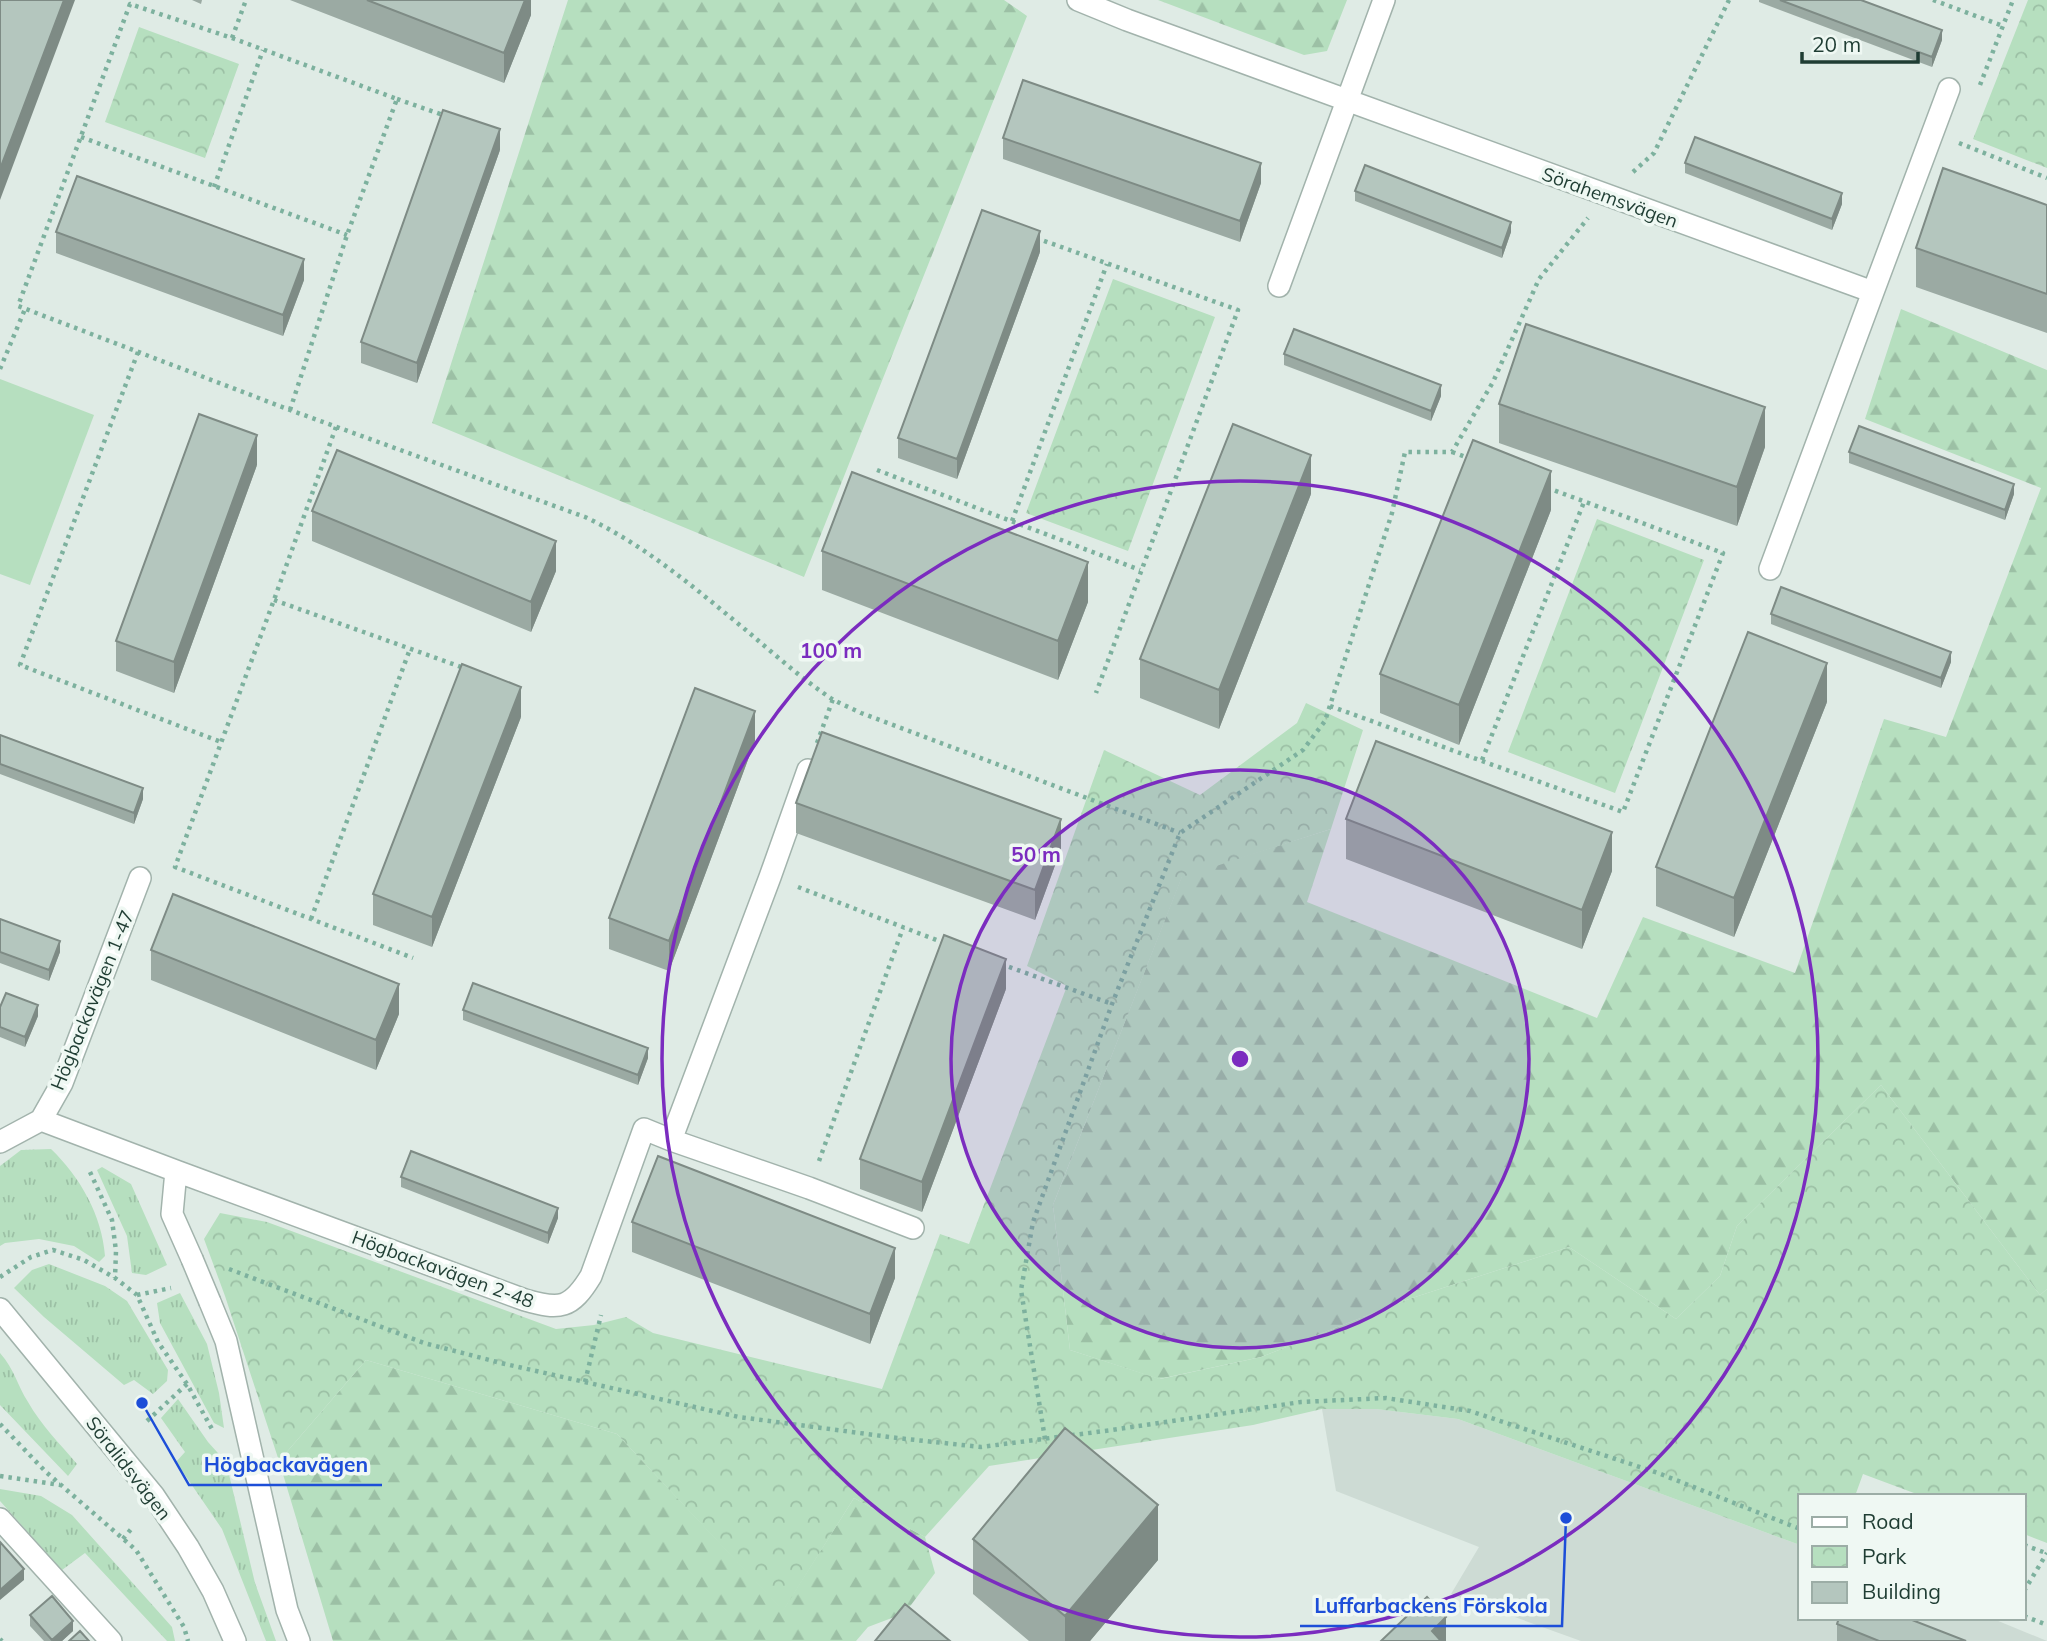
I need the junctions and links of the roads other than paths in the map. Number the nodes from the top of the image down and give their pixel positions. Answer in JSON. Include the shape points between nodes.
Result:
{"nodes":[{"id":1,"x":1078,"y":0,"type":"edge"},
{"id":2,"x":1384,"y":0,"type":"edge"},
{"id":3,"x":1949,"y":89,"type":"road end"},
{"id":4,"x":1347,"y":100,"type":"junction"},
{"id":5,"x":1279,"y":286,"type":"dead end"},
{"id":6,"x":1873,"y":292,"type":"junction"},
{"id":7,"x":1770,"y":569,"type":"dead end"},
{"id":8,"x":807,"y":770,"type":"edge"},
{"id":9,"x":140,"y":878,"type":"dead end"},
{"id":10,"x":41,"y":1120,"type":"junction"},
{"id":11,"x":671,"y":1140,"type":"junction"},
{"id":12,"x":0,"y":1142,"type":"edge"},
{"id":13,"x":176,"y":1171,"type":"junction"},
{"id":14,"x":913,"y":1228,"type":"dead end"},
{"id":15,"x":2,"y":1312,"type":"edge"},
{"id":16,"x":0,"y":1519,"type":"edge"},
{"id":17,"x":111,"y":1641,"type":"edge"},
{"id":18,"x":235,"y":1641,"type":"edge"},
{"id":19,"x":299,"y":1641,"type":"edge"}],
"edges":[{"from":1,"to":4,"type":"street","name":"Sörahemsvägen"},
{"from":2,"to":4,"type":"street"},
{"from":3,"to":6,"type":"street"},
{"from":4,"to":5,"type":"street"},
{"from":4,"to":6,"type":"street","name":"Sörahemsvägen"},
{"from":6,"to":7,"type":"street"},
{"from":8,"to":11,"type":"street"},
{"from":9,"to":10,"type":"street","name":"Högbackavägen 1-47","via":[[62,1083]]},
{"from":10,"to":12,"type":"street"},
{"from":10,"to":13,"type":"street","name":"Högbackavägen 2-48"},
{"from":11,"to":13,"type":"street","name":"Högbackavägen 2-48","via":[[643,1129],[591,1276],[581,1293],[566,1304],[549,1307]]},
{"from":11,"to":14,"type":"street"},
{"from":13,"to":19,"type":"street","bridge":true,"via":[[172,1214],[226,1341]]},
{"from":15,"to":18,"type":"street","name":"Söralidsvägen","via":[[154,1496],[213,1591]]},
{"from":16,"to":17,"type":"street"}]}
